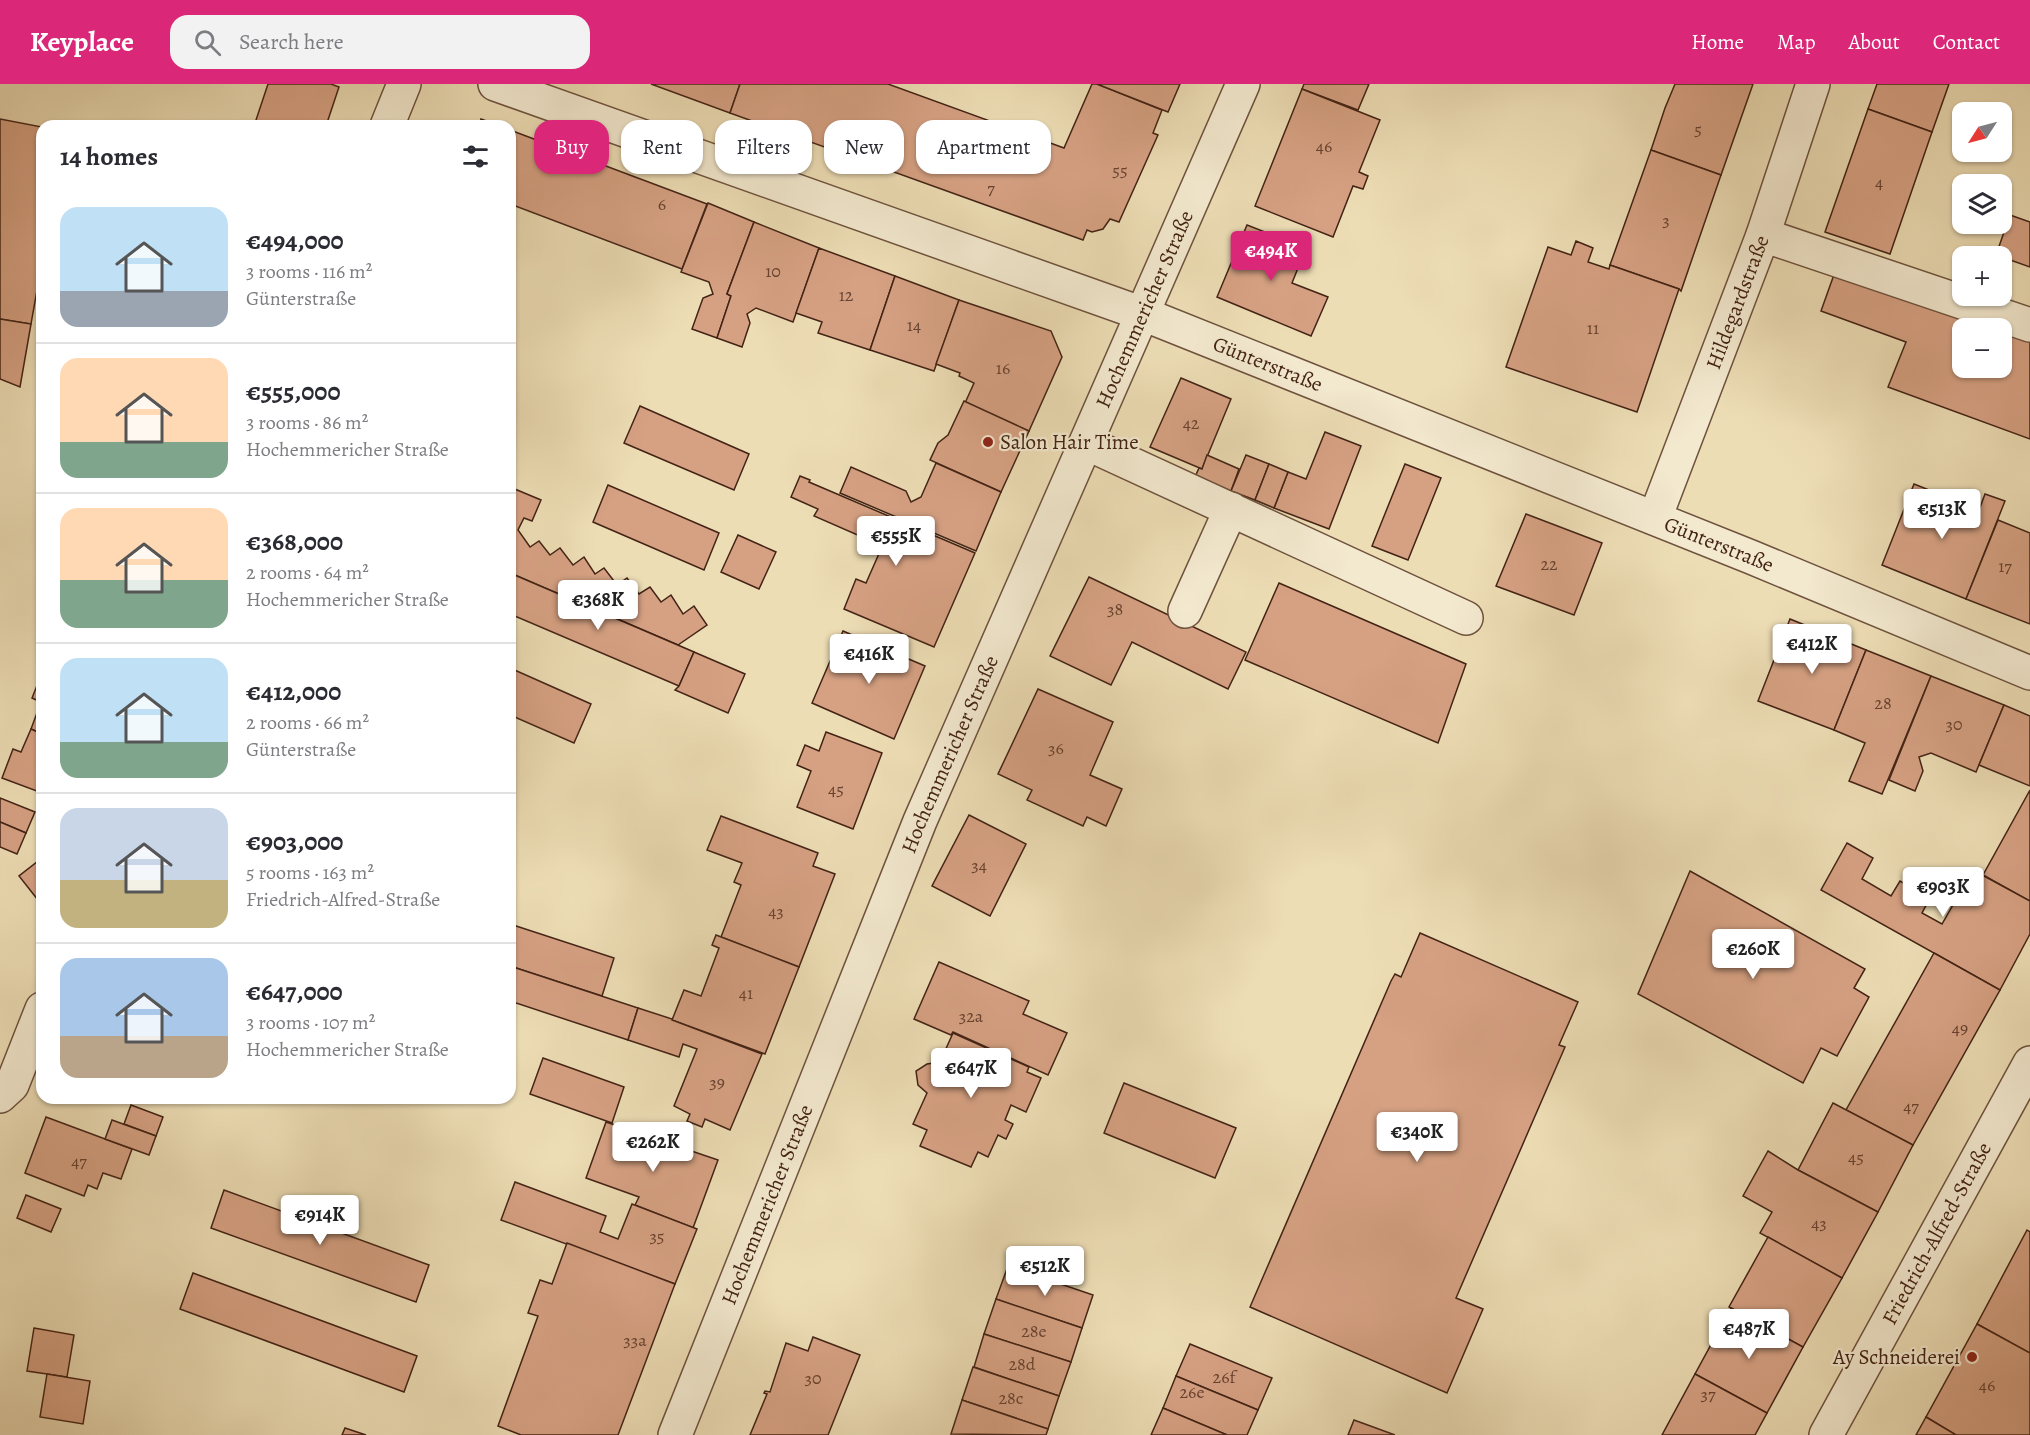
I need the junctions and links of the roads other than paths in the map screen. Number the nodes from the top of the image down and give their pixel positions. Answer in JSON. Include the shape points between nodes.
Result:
{"nodes":[{"id":1,"x":404,"y":84,"type":"edge"},
{"id":2,"x":495,"y":84,"type":"edge"},
{"id":3,"x":1243,"y":84,"type":"edge"},
{"id":4,"x":1814,"y":84,"type":"edge"},
{"id":5,"x":389,"y":120,"type":"edge"},
{"id":6,"x":1763,"y":234,"type":"junction"},
{"id":7,"x":1143,"y":314,"type":"junction"},
{"id":8,"x":2030,"y":325,"type":"edge"},
{"id":9,"x":1086,"y":443,"type":"junction"},
{"id":10,"x":1231,"y":509,"type":"junction"},
{"id":11,"x":1656,"y":518,"type":"junction"},
{"id":12,"x":1185,"y":610,"type":"dead end"},
{"id":13,"x":1466,"y":618,"type":"dead end"},
{"id":14,"x":2030,"y":673,"type":"edge"},
{"id":15,"x":36,"y":1024,"type":"edge"},
{"id":16,"x":2030,"y":1063,"type":"edge"},
{"id":17,"x":0,"y":1096,"type":"edge"},
{"id":18,"x":675,"y":1435,"type":"edge"},
{"id":19,"x":1826,"y":1435,"type":"edge"}],
"edges":[{"from":1,"to":5,"type":"street"},
{"from":2,"to":7,"type":"street","name":"Günterstraße"},
{"from":3,"to":7,"type":"street","name":"Hochemmericher Straße"},
{"from":4,"to":6,"type":"street","name":"Hildegardstraße"},
{"from":6,"to":8,"type":"street"},
{"from":6,"to":11,"type":"street","name":"Hildegardstraße"},
{"from":7,"to":9,"type":"street","name":"Hochemmericher Straße"},
{"from":7,"to":11,"type":"street","name":"Günterstraße"},
{"from":9,"to":10,"type":"street"},
{"from":9,"to":18,"type":"street","name":"Hochemmericher Straße","via":[[920,821]]},
{"from":10,"to":12,"type":"street"},
{"from":10,"to":13,"type":"street"},
{"from":11,"to":14,"type":"street","name":"Günterstraße"},
{"from":15,"to":17,"type":"street","via":[[12,1085]]},
{"from":16,"to":19,"type":"street","name":"Friedrich-Alfred-Straße"}]}
